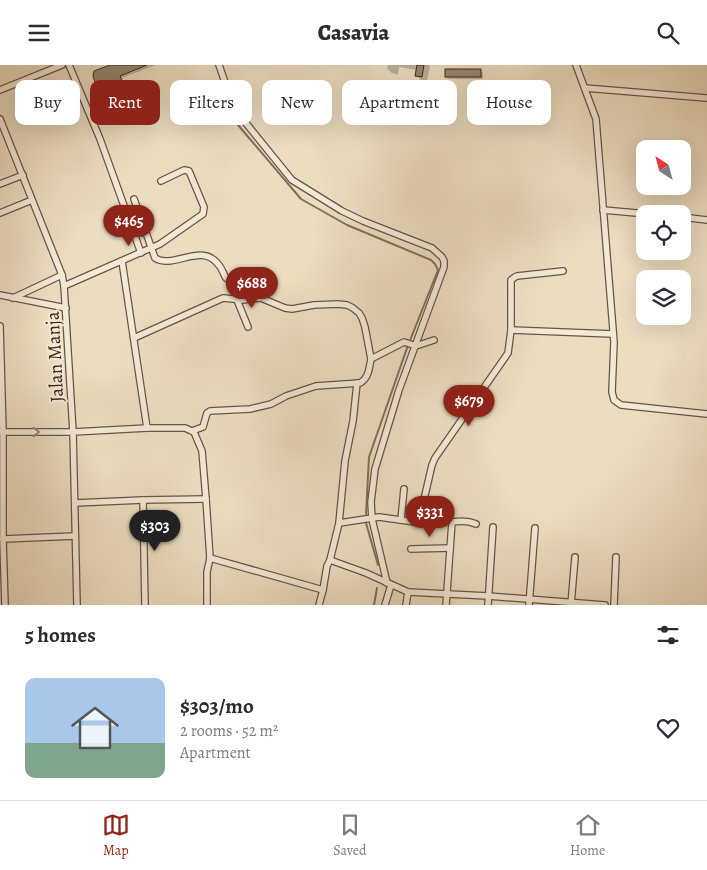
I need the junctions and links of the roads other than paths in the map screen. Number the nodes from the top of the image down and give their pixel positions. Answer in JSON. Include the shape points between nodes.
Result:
{"nodes":[{"id":1,"x":62,"y":65,"type":"edge"},
{"id":2,"x":69,"y":65,"type":"edge"},
{"id":3,"x":219,"y":65,"type":"edge"},
{"id":4,"x":576,"y":65,"type":"edge"},
{"id":5,"x":585,"y":88,"type":"junction"},
{"id":6,"x":0,"y":90,"type":"edge"},
{"id":7,"x":707,"y":98,"type":"edge"},
{"id":8,"x":0,"y":119,"type":"edge"},
{"id":9,"x":23,"y":175,"type":"junction"},
{"id":10,"x":161,"y":181,"type":"dead end"},
{"id":11,"x":0,"y":184,"type":"edge"},
{"id":12,"x":134,"y":199,"type":"dead end"},
{"id":13,"x":32,"y":200,"type":"junction"},
{"id":14,"x":603,"y":210,"type":"junction"},
{"id":15,"x":0,"y":213,"type":"edge"},
{"id":16,"x":636,"y":213,"type":"edge"},
{"id":17,"x":691,"y":218,"type":"edge"},
{"id":18,"x":707,"y":220,"type":"edge"},
{"id":19,"x":151,"y":248,"type":"junction"},
{"id":20,"x":141,"y":253,"type":"junction"},
{"id":21,"x":122,"y":261,"type":"junction"},
{"id":22,"x":563,"y":271,"type":"dead end"},
{"id":23,"x":62,"y":275,"type":"junction"},
{"id":24,"x":226,"y":278,"type":"dead end"},
{"id":25,"x":64,"y":286,"type":"junction"},
{"id":26,"x":0,"y":295,"type":"edge"},
{"id":27,"x":13,"y":298,"type":"junction"},
{"id":28,"x":237,"y":300,"type":"junction"},
{"id":29,"x":66,"y":308,"type":"junction"},
{"id":30,"x":0,"y":326,"type":"edge"},
{"id":31,"x":248,"y":327,"type":"dead end"},
{"id":32,"x":511,"y":329,"type":"junction"},
{"id":33,"x":613,"y":334,"type":"junction"},
{"id":34,"x":134,"y":338,"type":"junction"},
{"id":35,"x":434,"y":340,"type":"dead end"},
{"id":36,"x":414,"y":345,"type":"junction"},
{"id":37,"x":371,"y":359,"type":"junction"},
{"id":38,"x":357,"y":383,"type":"junction"},
{"id":39,"x":707,"y":414,"type":"edge"},
{"id":40,"x":147,"y":428,"type":"junction"},
{"id":41,"x":192,"y":431,"type":"junction"},
{"id":42,"x":1,"y":432,"type":"edge"},
{"id":43,"x":73,"y":432,"type":"junction"},
{"id":44,"x":404,"y":489,"type":"dead end"},
{"id":45,"x":206,"y":499,"type":"junction"},
{"id":46,"x":143,"y":500,"type":"junction"},
{"id":47,"x":75,"y":503,"type":"junction"},
{"id":48,"x":1,"y":510,"type":"edge"},
{"id":49,"x":372,"y":519,"type":"junction"},
{"id":50,"x":402,"y":520,"type":"junction"},
{"id":51,"x":339,"y":523,"type":"junction"},
{"id":52,"x":476,"y":524,"type":"dead end"},
{"id":53,"x":493,"y":527,"type":"dead end"},
{"id":54,"x":535,"y":528,"type":"dead end"},
{"id":55,"x":75,"y":536,"type":"junction"},
{"id":56,"x":3,"y":539,"type":"junction"},
{"id":57,"x":450,"y":548,"type":"junction"},
{"id":58,"x":412,"y":549,"type":"dead end"},
{"id":59,"x":575,"y":557,"type":"dead end"},
{"id":60,"x":616,"y":557,"type":"dead end"},
{"id":61,"x":210,"y":558,"type":"junction"},
{"id":62,"x":330,"y":560,"type":"junction"},
{"id":63,"x":389,"y":584,"type":"junction"},
{"id":64,"x":323,"y":590,"type":"junction"},
{"id":65,"x":408,"y":592,"type":"junction"},
{"id":66,"x":447,"y":594,"type":"junction"},
{"id":67,"x":488,"y":596,"type":"junction"},
{"id":68,"x":529,"y":602,"type":"edge"},
{"id":69,"x":571,"y":604,"type":"edge"},
{"id":70,"x":5,"y":605,"type":"edge"},
{"id":71,"x":77,"y":605,"type":"edge"},
{"id":72,"x":145,"y":605,"type":"edge"},
{"id":73,"x":206,"y":605,"type":"edge"},
{"id":74,"x":319,"y":605,"type":"edge"},
{"id":75,"x":385,"y":605,"type":"edge"},
{"id":76,"x":406,"y":605,"type":"edge"},
{"id":77,"x":446,"y":605,"type":"edge"},
{"id":78,"x":488,"y":605,"type":"edge"},
{"id":79,"x":605,"y":605,"type":"edge"},
{"id":80,"x":614,"y":605,"type":"edge"}],
"edges":[{"from":1,"to":6,"type":"street"},
{"from":2,"to":20,"type":"street"},
{"from":3,"to":36,"type":"street","via":[[241,117],[292,179],[342,211],[432,248],[442,257],[444,267]]},
{"from":4,"to":5,"type":"street"},
{"from":5,"to":7,"type":"street"},
{"from":5,"to":14,"type":"street","via":[[596,119]]},
{"from":8,"to":9,"type":"street","name":"Jalan Manja"},
{"from":9,"to":11,"type":"street"},
{"from":9,"to":13,"type":"street","name":"Jalan Manja"},
{"from":10,"to":19,"type":"street","via":[[188,169],[204,210],[201,216]]},
{"from":12,"to":19,"type":"street"},
{"from":13,"to":15,"type":"street"},
{"from":13,"to":23,"type":"street","name":"Jalan Manja"},
{"from":14,"to":16,"type":"street"},
{"from":14,"to":33,"type":"street"},
{"from":17,"to":18,"type":"street"},
{"from":19,"to":20,"type":"street"},
{"from":19,"to":24,"type":"street","via":[[155,258],[164,261],[194,255],[212,258]]},
{"from":20,"to":21,"type":"street"},
{"from":21,"to":25,"type":"street"},
{"from":21,"to":34,"type":"street"},
{"from":22,"to":32,"type":"street","via":[[513,278]]},
{"from":23,"to":25,"type":"street","name":"Jalan Manja"},
{"from":23,"to":27,"type":"street"},
{"from":25,"to":29,"type":"street","name":"Jalan Manja"},
{"from":26,"to":27,"type":"street"},
{"from":27,"to":29,"type":"street"},
{"from":28,"to":31,"type":"street"},
{"from":28,"to":34,"type":"street","via":[[223,298]]},
{"from":28,"to":37,"type":"street","via":[[261,298],[292,309],[347,305],[362,318]]},
{"from":29,"to":43,"type":"street","name":"Jalan Manja"},
{"from":30,"to":42,"type":"street"},
{"from":32,"to":33,"type":"street"},
{"from":32,"to":50,"type":"street","via":[[508,353],[432,465],[420,520]]},
{"from":33,"to":39,"type":"street","via":[[614,400],[621,405]]},
{"from":34,"to":40,"type":"street"},
{"from":35,"to":36,"type":"street"},
{"from":36,"to":37,"type":"street","via":[[404,342]]},
{"from":36,"to":49,"type":"street","via":[[375,469]]},
{"from":37,"to":38,"type":"street","via":[[368,375]]},
{"from":38,"to":41,"type":"street","via":[[316,386],[272,404],[250,409],[210,411],[203,427]]},
{"from":38,"to":51,"type":"street"},
{"from":40,"to":41,"type":"street","via":[[185,428]]},
{"from":40,"to":43,"type":"street"},
{"from":41,"to":45,"type":"street","via":[[202,451]]},
{"from":42,"to":43,"type":"street","one_way":true},
{"from":42,"to":48,"type":"street"},
{"from":43,"to":47,"type":"street","name":"Jalan Manja"},
{"from":44,"to":50,"type":"street"},
{"from":45,"to":46,"type":"street"},
{"from":45,"to":61,"type":"street"},
{"from":46,"to":47,"type":"street"},
{"from":46,"to":72,"type":"street"},
{"from":47,"to":55,"type":"street","name":"Jalan Manja"},
{"from":48,"to":56,"type":"street"},
{"from":49,"to":50,"type":"street"},
{"from":49,"to":51,"type":"street"},
{"from":49,"to":63,"type":"street"},
{"from":51,"to":62,"type":"street"},
{"from":52,"to":57,"type":"street","via":[[452,522]]},
{"from":53,"to":67,"type":"street"},
{"from":54,"to":68,"type":"street"},
{"from":55,"to":56,"type":"street"},
{"from":55,"to":71,"type":"street","name":"Jalan Manja"},
{"from":56,"to":70,"type":"street"},
{"from":57,"to":58,"type":"street"},
{"from":57,"to":66,"type":"street"},
{"from":59,"to":69,"type":"street"},
{"from":60,"to":80,"type":"street"},
{"from":61,"to":64,"type":"street"},
{"from":61,"to":73,"type":"street","via":[[206,572]]},
{"from":62,"to":63,"type":"street"},
{"from":62,"to":64,"type":"street","via":[[326,566]]},
{"from":63,"to":65,"type":"street"},
{"from":63,"to":75,"type":"street"},
{"from":64,"to":74,"type":"street"},
{"from":65,"to":66,"type":"street"},
{"from":65,"to":76,"type":"street"},
{"from":66,"to":67,"type":"street"},
{"from":66,"to":77,"type":"street"},
{"from":67,"to":68,"type":"street"},
{"from":67,"to":78,"type":"street"},
{"from":68,"to":69,"type":"street"},
{"from":69,"to":79,"type":"street"}]}
